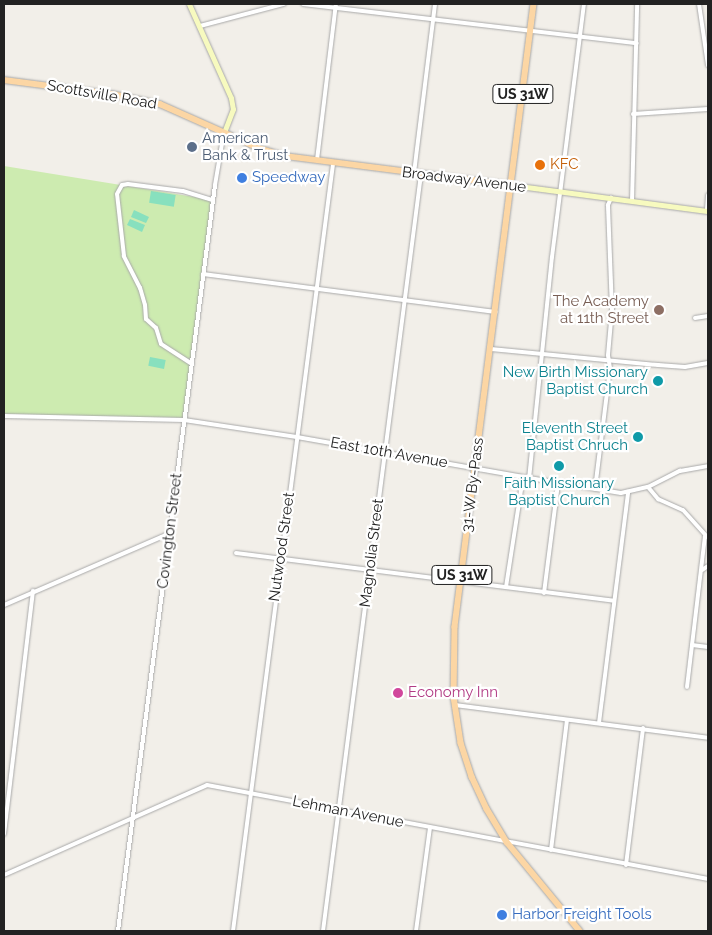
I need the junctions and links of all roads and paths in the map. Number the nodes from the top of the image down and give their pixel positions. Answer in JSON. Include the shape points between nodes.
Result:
{"nodes":[{"id":1,"x":189,"y":4,"type":"edge"},
{"id":2,"x":284,"y":4,"type":"edge"},
{"id":3,"x":303,"y":4,"type":"edge"},
{"id":4,"x":435,"y":4,"type":"edge"},
{"id":5,"x":534,"y":4,"type":"edge"},
{"id":6,"x":584,"y":4,"type":"edge"},
{"id":7,"x":637,"y":4,"type":"edge"},
{"id":8,"x":699,"y":4,"type":"edge"},
{"id":9,"x":335,"y":6,"type":"edge"},
{"id":10,"x":433,"y":18,"type":"junction"},
{"id":11,"x":200,"y":26,"type":"junction"},
{"id":12,"x":531,"y":30,"type":"junction"},
{"id":13,"x":580,"y":36,"type":"junction"},
{"id":14,"x":637,"y":43,"type":"junction"},
{"id":15,"x":708,"y":64,"type":"edge"},
{"id":16,"x":4,"y":80,"type":"edge"},
{"id":17,"x":708,"y":109,"type":"edge"},
{"id":18,"x":633,"y":114,"type":"junction"},
{"id":19,"x":224,"y":132,"type":"junction"},
{"id":20,"x":317,"y":161,"type":"junction"},
{"id":21,"x":333,"y":164,"type":"junction"},
{"id":22,"x":414,"y":173,"type":"junction"},
{"id":23,"x":421,"y":174,"type":"junction"},
{"id":24,"x":512,"y":185,"type":"junction"},
{"id":25,"x":561,"y":193,"type":"junction"},
{"id":26,"x":708,"y":195,"type":"edge"},
{"id":27,"x":610,"y":198,"type":"junction"},
{"id":28,"x":213,"y":200,"type":"junction"},
{"id":29,"x":632,"y":201,"type":"junction"},
{"id":30,"x":708,"y":211,"type":"edge"},
{"id":31,"x":203,"y":274,"type":"junction"},
{"id":32,"x":316,"y":289,"type":"junction"},
{"id":33,"x":404,"y":300,"type":"junction"},
{"id":34,"x":496,"y":312,"type":"junction"},
{"id":35,"x":708,"y":316,"type":"edge"},
{"id":36,"x":695,"y":318,"type":"dead end"},
{"id":37,"x":491,"y":349,"type":"junction"},
{"id":38,"x":542,"y":355,"type":"junction"},
{"id":39,"x":609,"y":361,"type":"junction"},
{"id":40,"x":708,"y":363,"type":"edge"},
{"id":41,"x":192,"y":364,"type":"junction"},
{"id":42,"x":4,"y":416,"type":"edge"},
{"id":43,"x":184,"y":420,"type":"junction"},
{"id":44,"x":297,"y":436,"type":"junction"},
{"id":45,"x":384,"y":452,"type":"junction"},
{"id":46,"x":708,"y":466,"type":"edge"},
{"id":47,"x":475,"y":469,"type":"junction"},
{"id":48,"x":523,"y":478,"type":"junction"},
{"id":49,"x":530,"y":479,"type":"junction"},
{"id":50,"x":558,"y":483,"type":"junction"},
{"id":51,"x":648,"y":487,"type":"junction"},
{"id":52,"x":595,"y":489,"type":"junction"},
{"id":53,"x":628,"y":492,"type":"junction"},
{"id":54,"x":170,"y":533,"type":"junction"},
{"id":55,"x":707,"y":537,"type":"edge"},
{"id":56,"x":236,"y":553,"type":"dead end"},
{"id":57,"x":280,"y":558,"type":"junction"},
{"id":58,"x":708,"y":566,"type":"edge"},
{"id":59,"x":370,"y":569,"type":"junction"},
{"id":60,"x":702,"y":570,"type":"junction"},
{"id":61,"x":462,"y":581,"type":"junction"},
{"id":62,"x":506,"y":587,"type":"junction"},
{"id":63,"x":33,"y":591,"type":"junction"},
{"id":64,"x":544,"y":593,"type":"junction"},
{"id":65,"x":614,"y":601,"type":"junction"},
{"id":66,"x":4,"y":605,"type":"edge"},
{"id":67,"x":692,"y":645,"type":"junction"},
{"id":68,"x":708,"y":646,"type":"edge"},
{"id":69,"x":688,"y":687,"type":"dead end"},
{"id":70,"x":454,"y":705,"type":"junction"},
{"id":71,"x":567,"y":720,"type":"junction"},
{"id":72,"x":599,"y":723,"type":"junction"},
{"id":73,"x":643,"y":728,"type":"junction"},
{"id":74,"x":708,"y":738,"type":"edge"},
{"id":75,"x":252,"y":794,"type":"junction"},
{"id":76,"x":339,"y":810,"type":"junction"},
{"id":77,"x":133,"y":819,"type":"junction"},
{"id":78,"x":430,"y":828,"type":"junction"},
{"id":79,"x":4,"y":834,"type":"edge"},
{"id":80,"x":507,"y":842,"type":"junction"},
{"id":81,"x":551,"y":850,"type":"junction"},
{"id":82,"x":626,"y":864,"type":"junction"},
{"id":83,"x":4,"y":875,"type":"edge"},
{"id":84,"x":708,"y":879,"type":"edge"},
{"id":85,"x":118,"y":931,"type":"edge"},
{"id":86,"x":233,"y":931,"type":"edge"},
{"id":87,"x":323,"y":931,"type":"edge"},
{"id":88,"x":416,"y":931,"type":"edge"},
{"id":89,"x":580,"y":931,"type":"edge"}],
"edges":[{"from":1,"to":11,"type":"street"},
{"from":2,"to":11,"type":"street"},
{"from":3,"to":9,"type":"street"},
{"from":4,"to":10,"type":"street"},
{"from":5,"to":12,"type":"main road","name":"31-W By-Pass","number":"US 31W"},
{"from":6,"to":13,"type":"street"},
{"from":7,"to":14,"type":"street"},
{"from":8,"to":15,"type":"street"},
{"from":9,"to":10,"type":"street"},
{"from":9,"to":20,"type":"street"},
{"from":10,"to":12,"type":"street"},
{"from":10,"to":22,"type":"street"},
{"from":11,"to":19,"type":"street","via":[[231,98],[232,113]]},
{"from":12,"to":13,"type":"street"},
{"from":12,"to":24,"type":"main road","name":"31-W By-Pass","number":"US 31W"},
{"from":13,"to":14,"type":"street"},
{"from":13,"to":25,"type":"street"},
{"from":14,"to":18,"type":"street"},
{"from":16,"to":19,"type":"main road","name":"Scottsville Road","via":[[142,100]]},
{"from":17,"to":18,"type":"street"},
{"from":18,"to":29,"type":"street"},
{"from":19,"to":20,"type":"main road","name":"Broadway Avenue","via":[[270,152]]},
{"from":19,"to":28,"type":"street","name":"Covington Street"},
{"from":20,"to":21,"type":"main road","name":"Broadway Avenue"},
{"from":21,"to":22,"type":"main road","name":"Broadway Avenue"},
{"from":21,"to":32,"type":"street","name":"Nutwood Street"},
{"from":22,"to":23,"type":"main road","name":"Broadway Avenue"},
{"from":23,"to":24,"type":"main road","name":"Broadway Avenue"},
{"from":23,"to":33,"type":"street","name":"Magnolia Street"},
{"from":24,"to":25,"type":"street","name":"Broadway Avenue"},
{"from":24,"to":34,"type":"main road","name":"31-W By-Pass","number":"US 31W"},
{"from":25,"to":27,"type":"street","name":"Broadway Avenue"},
{"from":25,"to":38,"type":"street"},
{"from":26,"to":30,"type":"street"},
{"from":27,"to":29,"type":"street","name":"Broadway Avenue"},
{"from":27,"to":39,"type":"street","via":[[608,247],[612,320]]},
{"from":28,"to":31,"type":"street","name":"Covington Street"},
{"from":28,"to":41,"type":"street","via":[[183,191],[128,184],[122,185],[117,194],[124,256],[139,285],[146,320],[156,328],[160,344]]},
{"from":29,"to":30,"type":"street","name":"Broadway Avenue"},
{"from":31,"to":32,"type":"street"},
{"from":31,"to":41,"type":"street","name":"Covington Street"},
{"from":32,"to":33,"type":"street"},
{"from":32,"to":44,"type":"street","name":"Nutwood Street"},
{"from":33,"to":34,"type":"street"},
{"from":33,"to":45,"type":"street","name":"Magnolia Street"},
{"from":34,"to":37,"type":"main road","name":"31-W By-Pass","number":"US 31W"},
{"from":35,"to":36,"type":"street"},
{"from":37,"to":38,"type":"street"},
{"from":37,"to":47,"type":"main road","name":"31-W By-Pass","number":"US 31W"},
{"from":38,"to":39,"type":"street"},
{"from":38,"to":49,"type":"street"},
{"from":39,"to":40,"type":"street","via":[[678,367]]},
{"from":39,"to":52,"type":"street"},
{"from":41,"to":43,"type":"street","name":"Covington Street"},
{"from":42,"to":43,"type":"street","name":"East 10th Avenue"},
{"from":43,"to":44,"type":"street","name":"East 10th Avenue"},
{"from":43,"to":54,"type":"street","name":"Covington Street"},
{"from":44,"to":45,"type":"street","name":"East 10th Avenue"},
{"from":44,"to":57,"type":"street","name":"Nutwood Street"},
{"from":45,"to":47,"type":"street","name":"East 10th Avenue"},
{"from":45,"to":59,"type":"street","name":"Magnolia Street"},
{"from":46,"to":51,"type":"street","name":"East 10th Avenue","via":[[670,474]]},
{"from":47,"to":48,"type":"street","name":"East 10th Avenue"},
{"from":47,"to":61,"type":"main road","name":"31-W By-Pass","number":"US 31W"},
{"from":48,"to":49,"type":"street","name":"East 10th Avenue"},
{"from":48,"to":62,"type":"street"},
{"from":49,"to":50,"type":"street","name":"East 10th Avenue"},
{"from":50,"to":52,"type":"street","name":"East 10th Avenue"},
{"from":50,"to":64,"type":"street"},
{"from":51,"to":53,"type":"street","name":"East 10th Avenue"},
{"from":51,"to":55,"type":"street","via":[[658,499],[683,510]]},
{"from":52,"to":53,"type":"street","name":"East 10th Avenue"},
{"from":53,"to":65,"type":"street"},
{"from":54,"to":63,"type":"street"},
{"from":54,"to":77,"type":"street","name":"Covington Street"},
{"from":55,"to":60,"type":"street"},
{"from":56,"to":57,"type":"street"},
{"from":57,"to":59,"type":"street"},
{"from":57,"to":75,"type":"street","name":"Nutwood Street"},
{"from":58,"to":60,"type":"street"},
{"from":59,"to":61,"type":"street"},
{"from":59,"to":76,"type":"street","name":"Magnolia Street"},
{"from":60,"to":67,"type":"street"},
{"from":61,"to":62,"type":"street"},
{"from":61,"to":70,"type":"main road","name":"31-W By-Pass","number":"US 31W","via":[[454,654]]},
{"from":62,"to":64,"type":"street"},
{"from":63,"to":66,"type":"street"},
{"from":63,"to":79,"type":"street"},
{"from":64,"to":65,"type":"street"},
{"from":65,"to":72,"type":"street"},
{"from":67,"to":68,"type":"street"},
{"from":67,"to":69,"type":"street"},
{"from":70,"to":71,"type":"street"},
{"from":70,"to":80,"type":"main road","name":"31-W By-Pass","number":"US 31W","via":[[472,777]]},
{"from":71,"to":72,"type":"street"},
{"from":71,"to":81,"type":"street"},
{"from":72,"to":73,"type":"street"},
{"from":73,"to":74,"type":"street"},
{"from":73,"to":82,"type":"street"},
{"from":75,"to":76,"type":"street","name":"Lehman Avenue"},
{"from":75,"to":77,"type":"street","name":"Lehman Avenue","via":[[207,785]]},
{"from":75,"to":86,"type":"street","name":"Nutwood Street"},
{"from":76,"to":78,"type":"street","name":"Lehman Avenue"},
{"from":76,"to":87,"type":"street","name":"Magnolia Street"},
{"from":77,"to":83,"type":"street","name":"Lehman Avenue"},
{"from":77,"to":85,"type":"street","name":"Covington Street"},
{"from":78,"to":80,"type":"street","name":"Lehman Avenue"},
{"from":78,"to":88,"type":"street"},
{"from":80,"to":81,"type":"street","name":"Lehman Avenue"},
{"from":80,"to":89,"type":"main road","name":"31-W By-Pass","number":"US 31W"},
{"from":81,"to":82,"type":"street","name":"Lehman Avenue"},
{"from":82,"to":84,"type":"street","name":"Lehman Avenue"}]}
